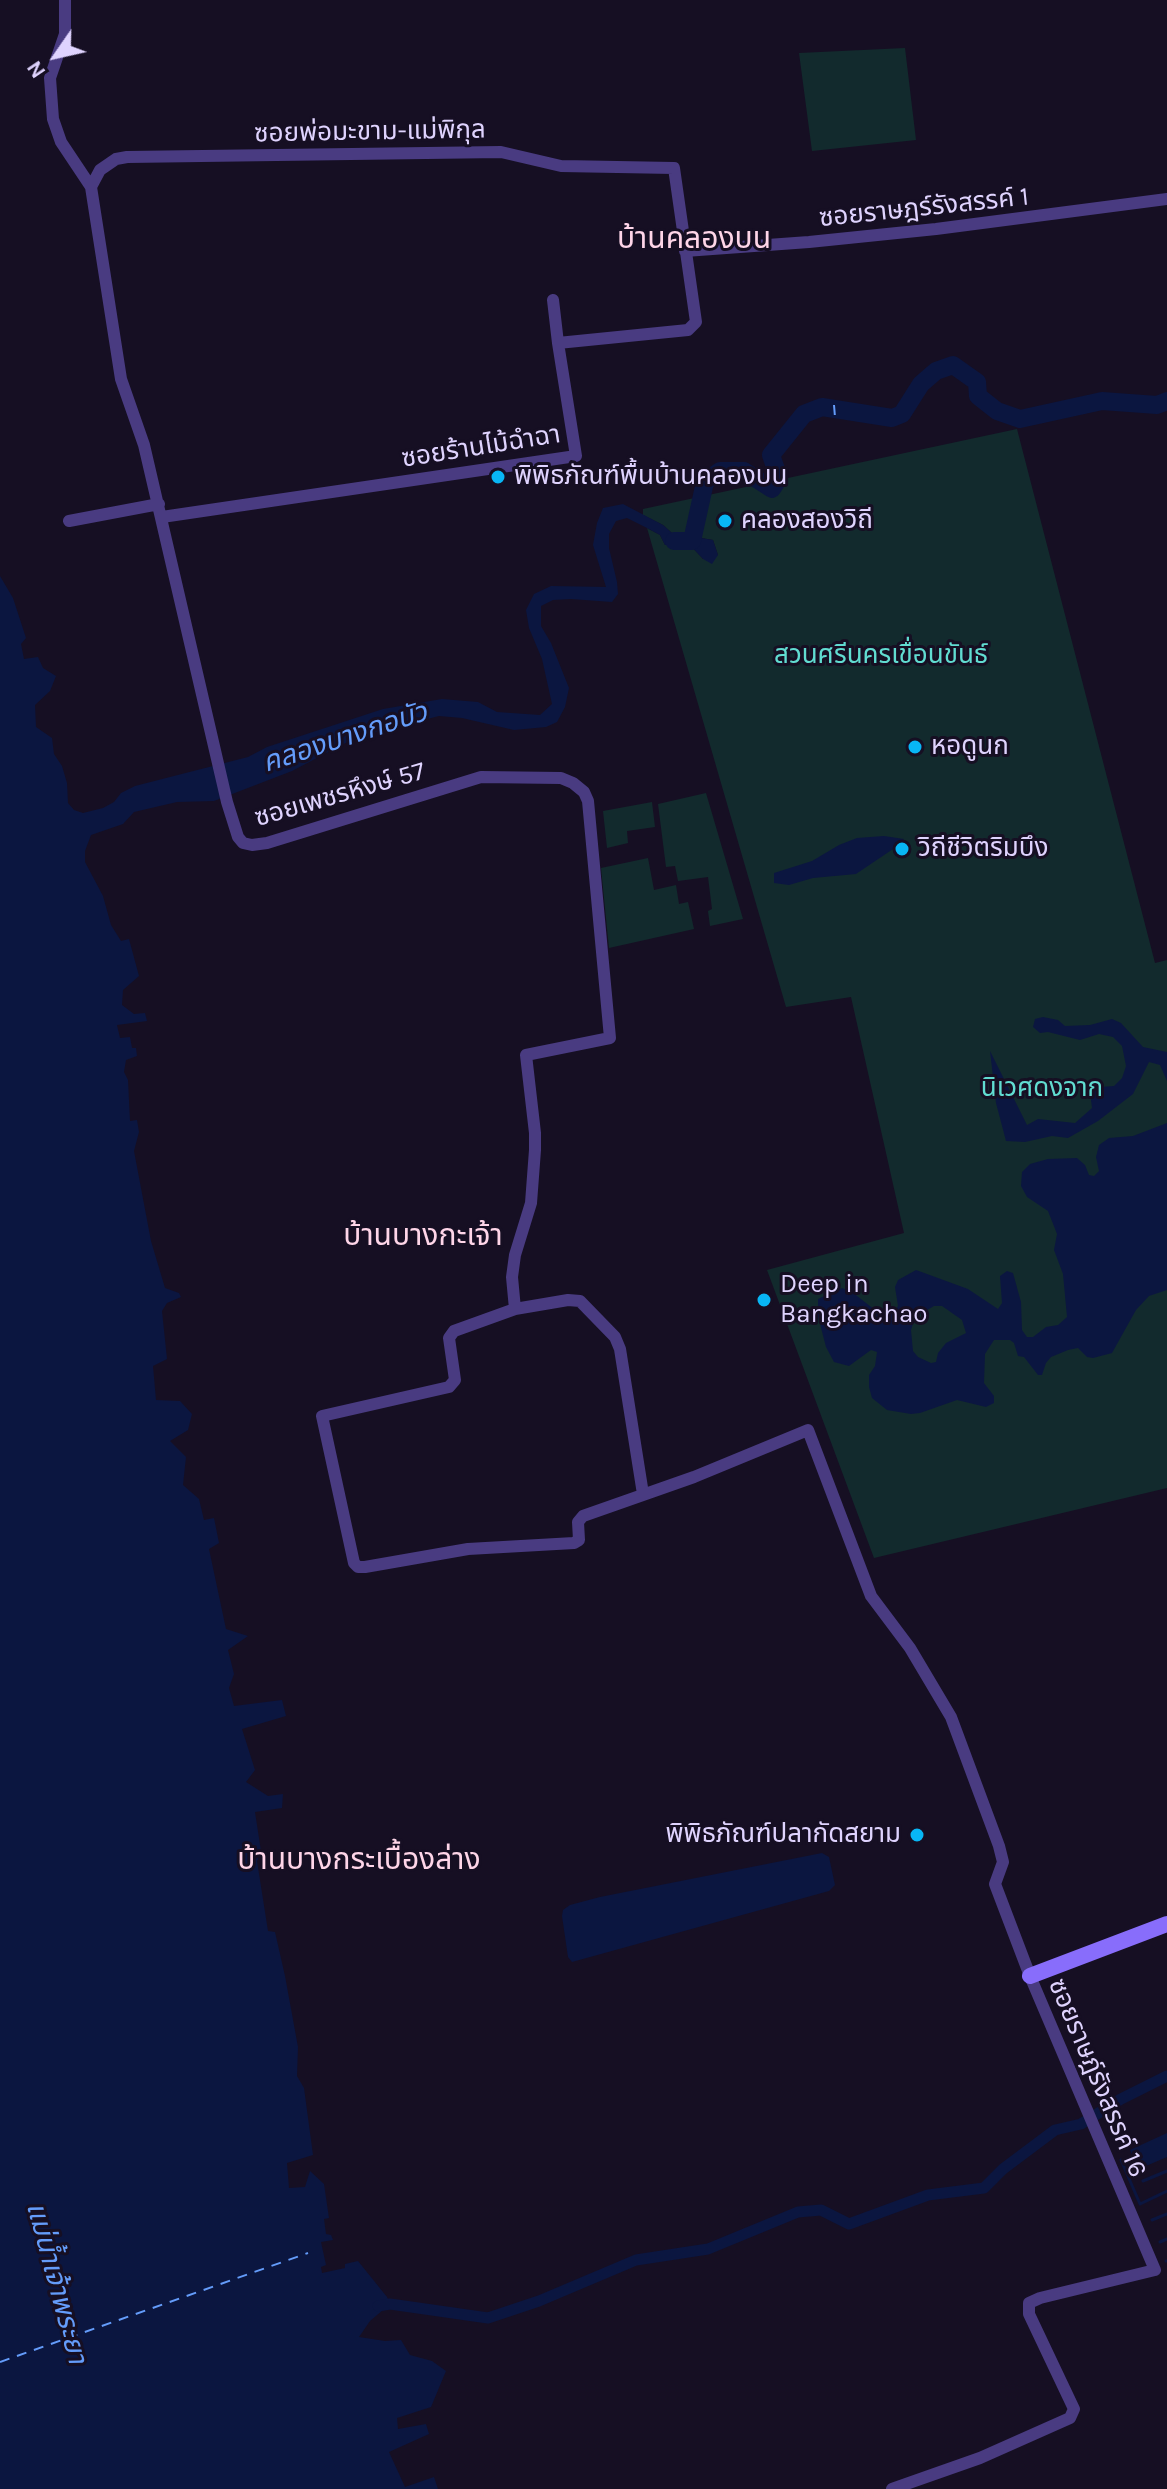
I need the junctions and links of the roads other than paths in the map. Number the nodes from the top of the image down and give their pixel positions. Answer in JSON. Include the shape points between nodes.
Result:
{"nodes":[{"id":1,"x":65,"y":0,"type":"edge"},
{"id":2,"x":91,"y":187,"type":"junction"},
{"id":3,"x":1167,"y":199,"type":"edge"},
{"id":4,"x":685,"y":251,"type":"junction"},
{"id":5,"x":553,"y":300,"type":"dead end"},
{"id":6,"x":558,"y":343,"type":"junction"},
{"id":7,"x":161,"y":510,"type":"junction"},
{"id":8,"x":69,"y":521,"type":"dead end"},
{"id":9,"x":515,"y":1309,"type":"junction"},
{"id":10,"x":643,"y":1494,"type":"junction"},
{"id":11,"x":1167,"y":1924,"type":"edge"},
{"id":12,"x":1030,"y":1976,"type":"junction"},
{"id":13,"x":892,"y":2489,"type":"edge"}],
"edges":[{"from":1,"to":2,"type":"street","name":"ซอยเพชรหึงษ์ 57","via":[[65,34],[50,78],[50,99],[61,142]]},
{"from":2,"to":4,"type":"street","name":"ซอยพ่อมะขาม-แม่พิกุล","via":[[100,170],[127,157],[501,152],[561,166],[674,168]]},
{"from":2,"to":7,"type":"street","name":"ซอยเพชรหึงษ์ 57","via":[[121,379]]},
{"from":3,"to":4,"type":"street","name":"ซอยราษฎร์รังสรรค์ 1","via":[[936,229]]},
{"from":4,"to":6,"type":"street","via":[[693,328]]},
{"from":5,"to":6,"type":"street"},
{"from":6,"to":7,"type":"street","name":"ซอยร้านไม้ฉำฉา","via":[[576,456]]},
{"from":7,"to":8,"type":"street"},
{"from":7,"to":9,"type":"street","name":"ซอยเพชรหึงษ์ 57","via":[[227,802],[243,843],[252,845],[481,777],[561,778],[584,792],[588,801],[610,1038],[526,1055],[535,1150],[531,1203],[512,1277]]},
{"from":9,"to":10,"type":"street","via":[[580,1301],[615,1337]]},
{"from":9,"to":10,"type":"street","via":[[454,1331],[449,1338],[455,1380],[449,1387],[322,1416],[354,1563],[365,1567],[468,1549],[574,1543],[583,1516]]},
{"from":10,"to":12,"type":"street","name":"ซอยราษฎ์รังสรรค์ 16","via":[[808,1430],[871,1596],[951,1717],[999,1846],[1003,1862],[995,1884]]},
{"from":11,"to":12,"type":"street"},
{"from":12,"to":13,"type":"street","name":"ซอยราษฎ์รังสรรค์ 16","via":[[1155,2270],[1029,2303],[1073,2416],[980,2458]]}]}
